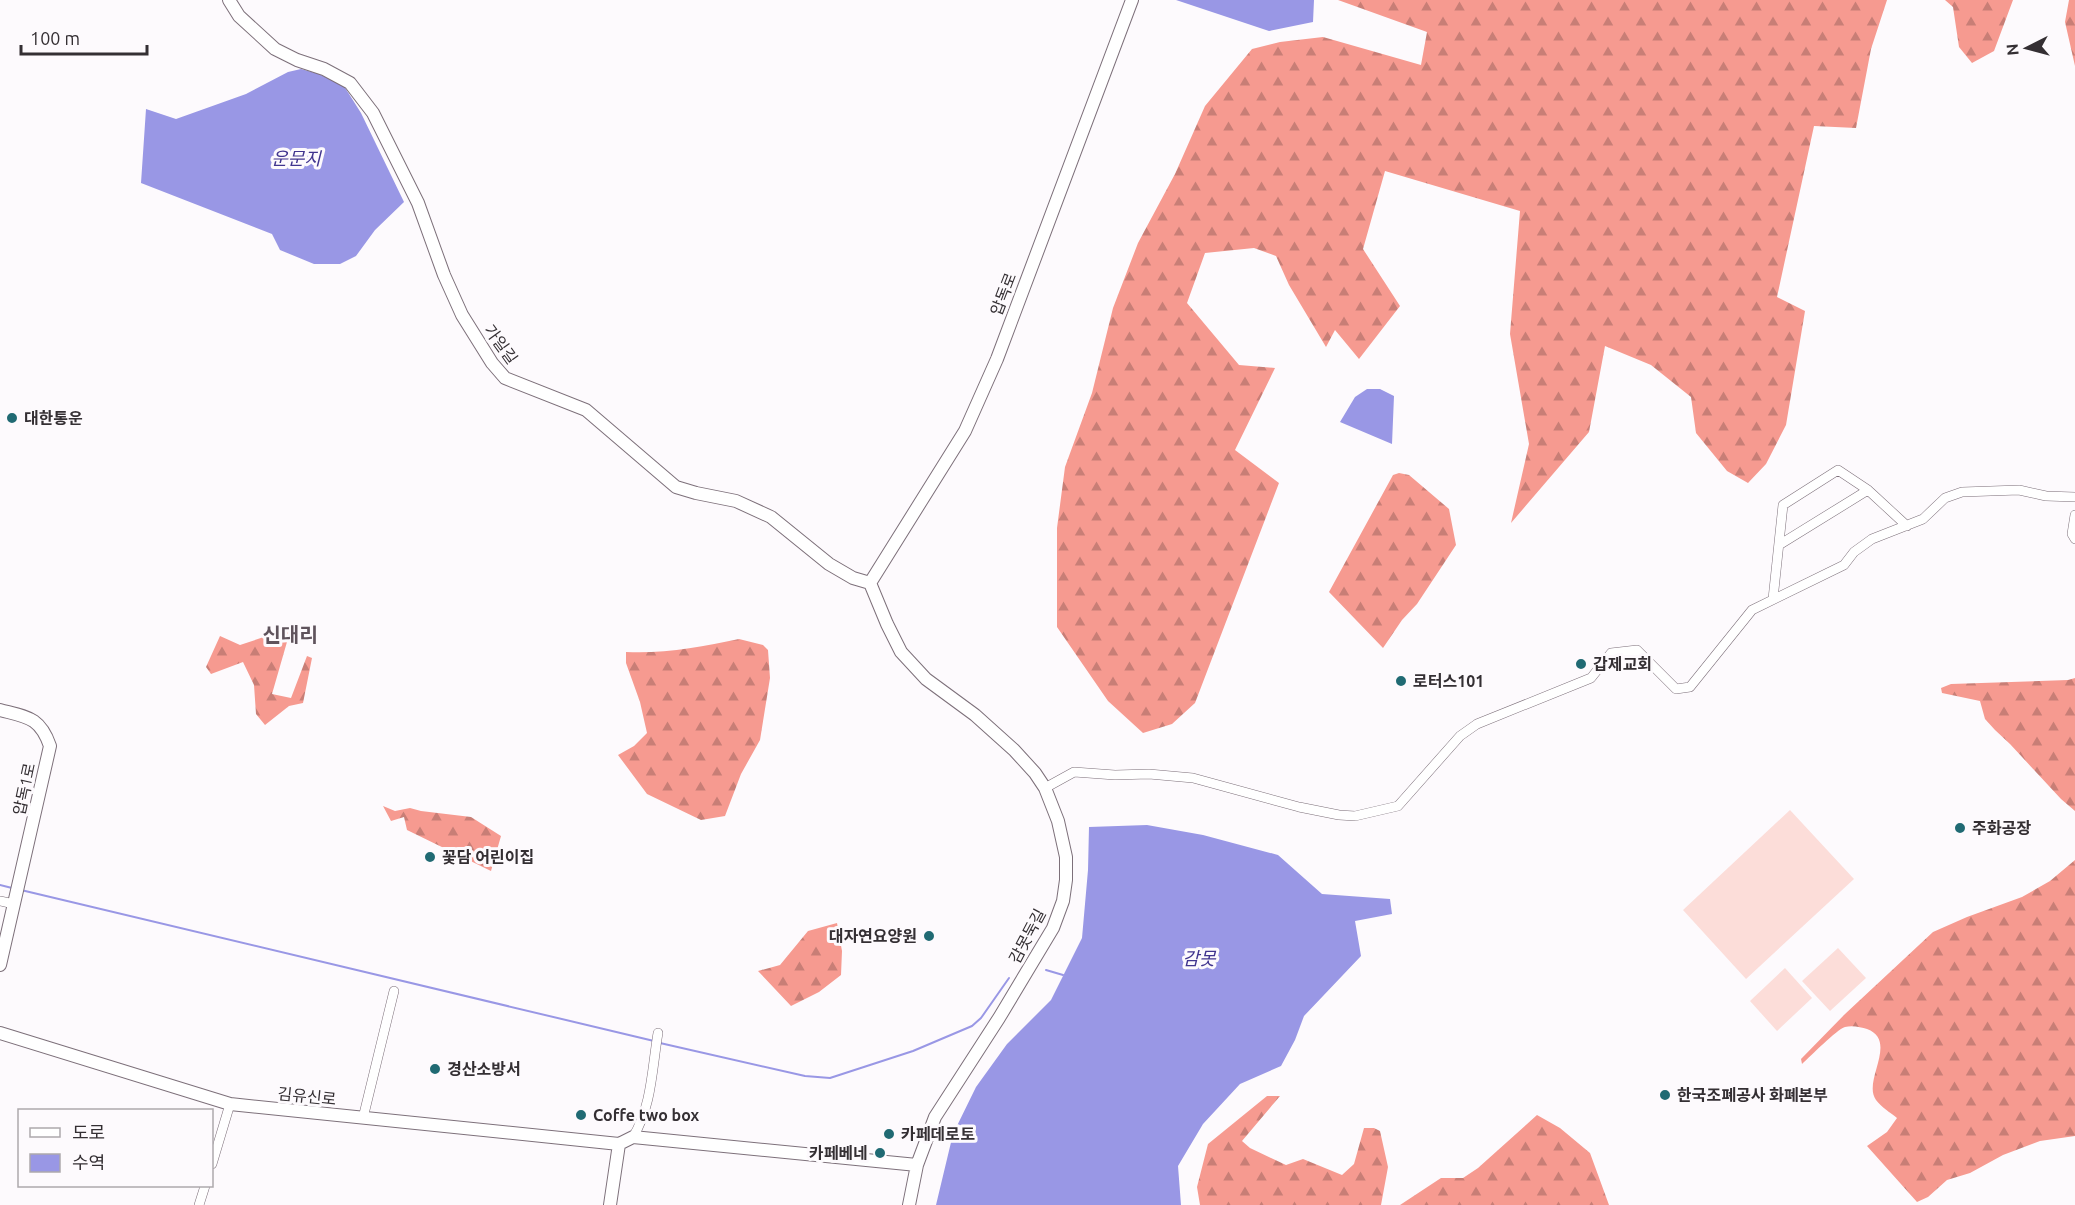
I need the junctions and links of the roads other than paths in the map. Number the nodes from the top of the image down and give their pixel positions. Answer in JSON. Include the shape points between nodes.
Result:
{"nodes":[{"id":1,"x":229,"y":0,"type":"edge"},
{"id":2,"x":1132,"y":0,"type":"edge"},
{"id":3,"x":1868,"y":490,"type":"junction"},
{"id":4,"x":2075,"y":497,"type":"edge"},
{"id":5,"x":2075,"y":515,"type":"edge"},
{"id":6,"x":1907,"y":525,"type":"junction"},
{"id":7,"x":2075,"y":539,"type":"edge"},
{"id":8,"x":1779,"y":545,"type":"junction"},
{"id":9,"x":870,"y":583,"type":"junction"},
{"id":10,"x":1773,"y":599,"type":"junction"},
{"id":11,"x":0,"y":710,"type":"edge"},
{"id":12,"x":1045,"y":788,"type":"junction"},
{"id":13,"x":0,"y":901,"type":"edge"},
{"id":14,"x":15,"y":901,"type":"junction"},
{"id":15,"x":0,"y":965,"type":"edge"},
{"id":16,"x":394,"y":991,"type":"dead end"},
{"id":17,"x":0,"y":1033,"type":"edge"},
{"id":18,"x":658,"y":1033,"type":"dead end"},
{"id":19,"x":230,"y":1104,"type":"junction"},
{"id":20,"x":363,"y":1118,"type":"junction"},
{"id":21,"x":633,"y":1137,"type":"junction"},
{"id":22,"x":619,"y":1144,"type":"junction"},
{"id":23,"x":213,"y":1161,"type":"edge"},
{"id":24,"x":917,"y":1166,"type":"junction"},
{"id":25,"x":204,"y":1187,"type":"edge"},
{"id":26,"x":199,"y":1205,"type":"edge"},
{"id":27,"x":610,"y":1205,"type":"edge"},
{"id":28,"x":909,"y":1205,"type":"edge"}],
"edges":[{"from":1,"to":9,"type":"street","name":"가일길","via":[[239,16],[275,49],[350,82],[373,113],[418,203],[462,315],[505,378],[586,410],[676,487],[736,501],[771,517],[829,564]]},
{"from":2,"to":9,"type":"street","name":"압독로","via":[[974,411]]},
{"from":3,"to":6,"type":"street"},
{"from":3,"to":8,"type":"street"},
{"from":3,"to":8,"type":"street","via":[[1838,470],[1782,505]]},
{"from":4,"to":6,"type":"street","via":[[2019,490],[1962,492],[1945,498],[1923,519]]},
{"from":5,"to":7,"type":"street"},
{"from":6,"to":10,"type":"street","via":[[1872,539],[1844,565]]},
{"from":8,"to":10,"type":"street"},
{"from":9,"to":12,"type":"street","name":"감못둑길","via":[[901,652],[926,679],[1014,750]]},
{"from":10,"to":12,"type":"street","via":[[1752,610],[1690,687],[1676,688],[1637,650],[1611,653],[1592,678],[1477,724],[1460,736],[1398,806],[1355,816],[1339,815],[1193,778],[1149,774],[1074,772]]},
{"from":11,"to":14,"type":"street","name":"압독1로","via":[[38,723],[50,746]]},
{"from":12,"to":24,"type":"street","name":"감못둑길","via":[[1058,820],[1066,857],[1063,902],[1034,963],[935,1117]]},
{"from":13,"to":14,"type":"street"},
{"from":14,"to":15,"type":"street","name":"압독1로"},
{"from":16,"to":20,"type":"street"},
{"from":17,"to":19,"type":"street","name":"김유신로"},
{"from":18,"to":21,"type":"street","via":[[654,1078]]},
{"from":19,"to":20,"type":"street","name":"김유신로"},
{"from":19,"to":23,"type":"street"},
{"from":20,"to":22,"type":"street","name":"김유신로"},
{"from":21,"to":22,"type":"street"},
{"from":21,"to":24,"type":"street"},
{"from":22,"to":27,"type":"street"},
{"from":24,"to":28,"type":"street","name":"감못둑길"},
{"from":25,"to":26,"type":"street"}]}
